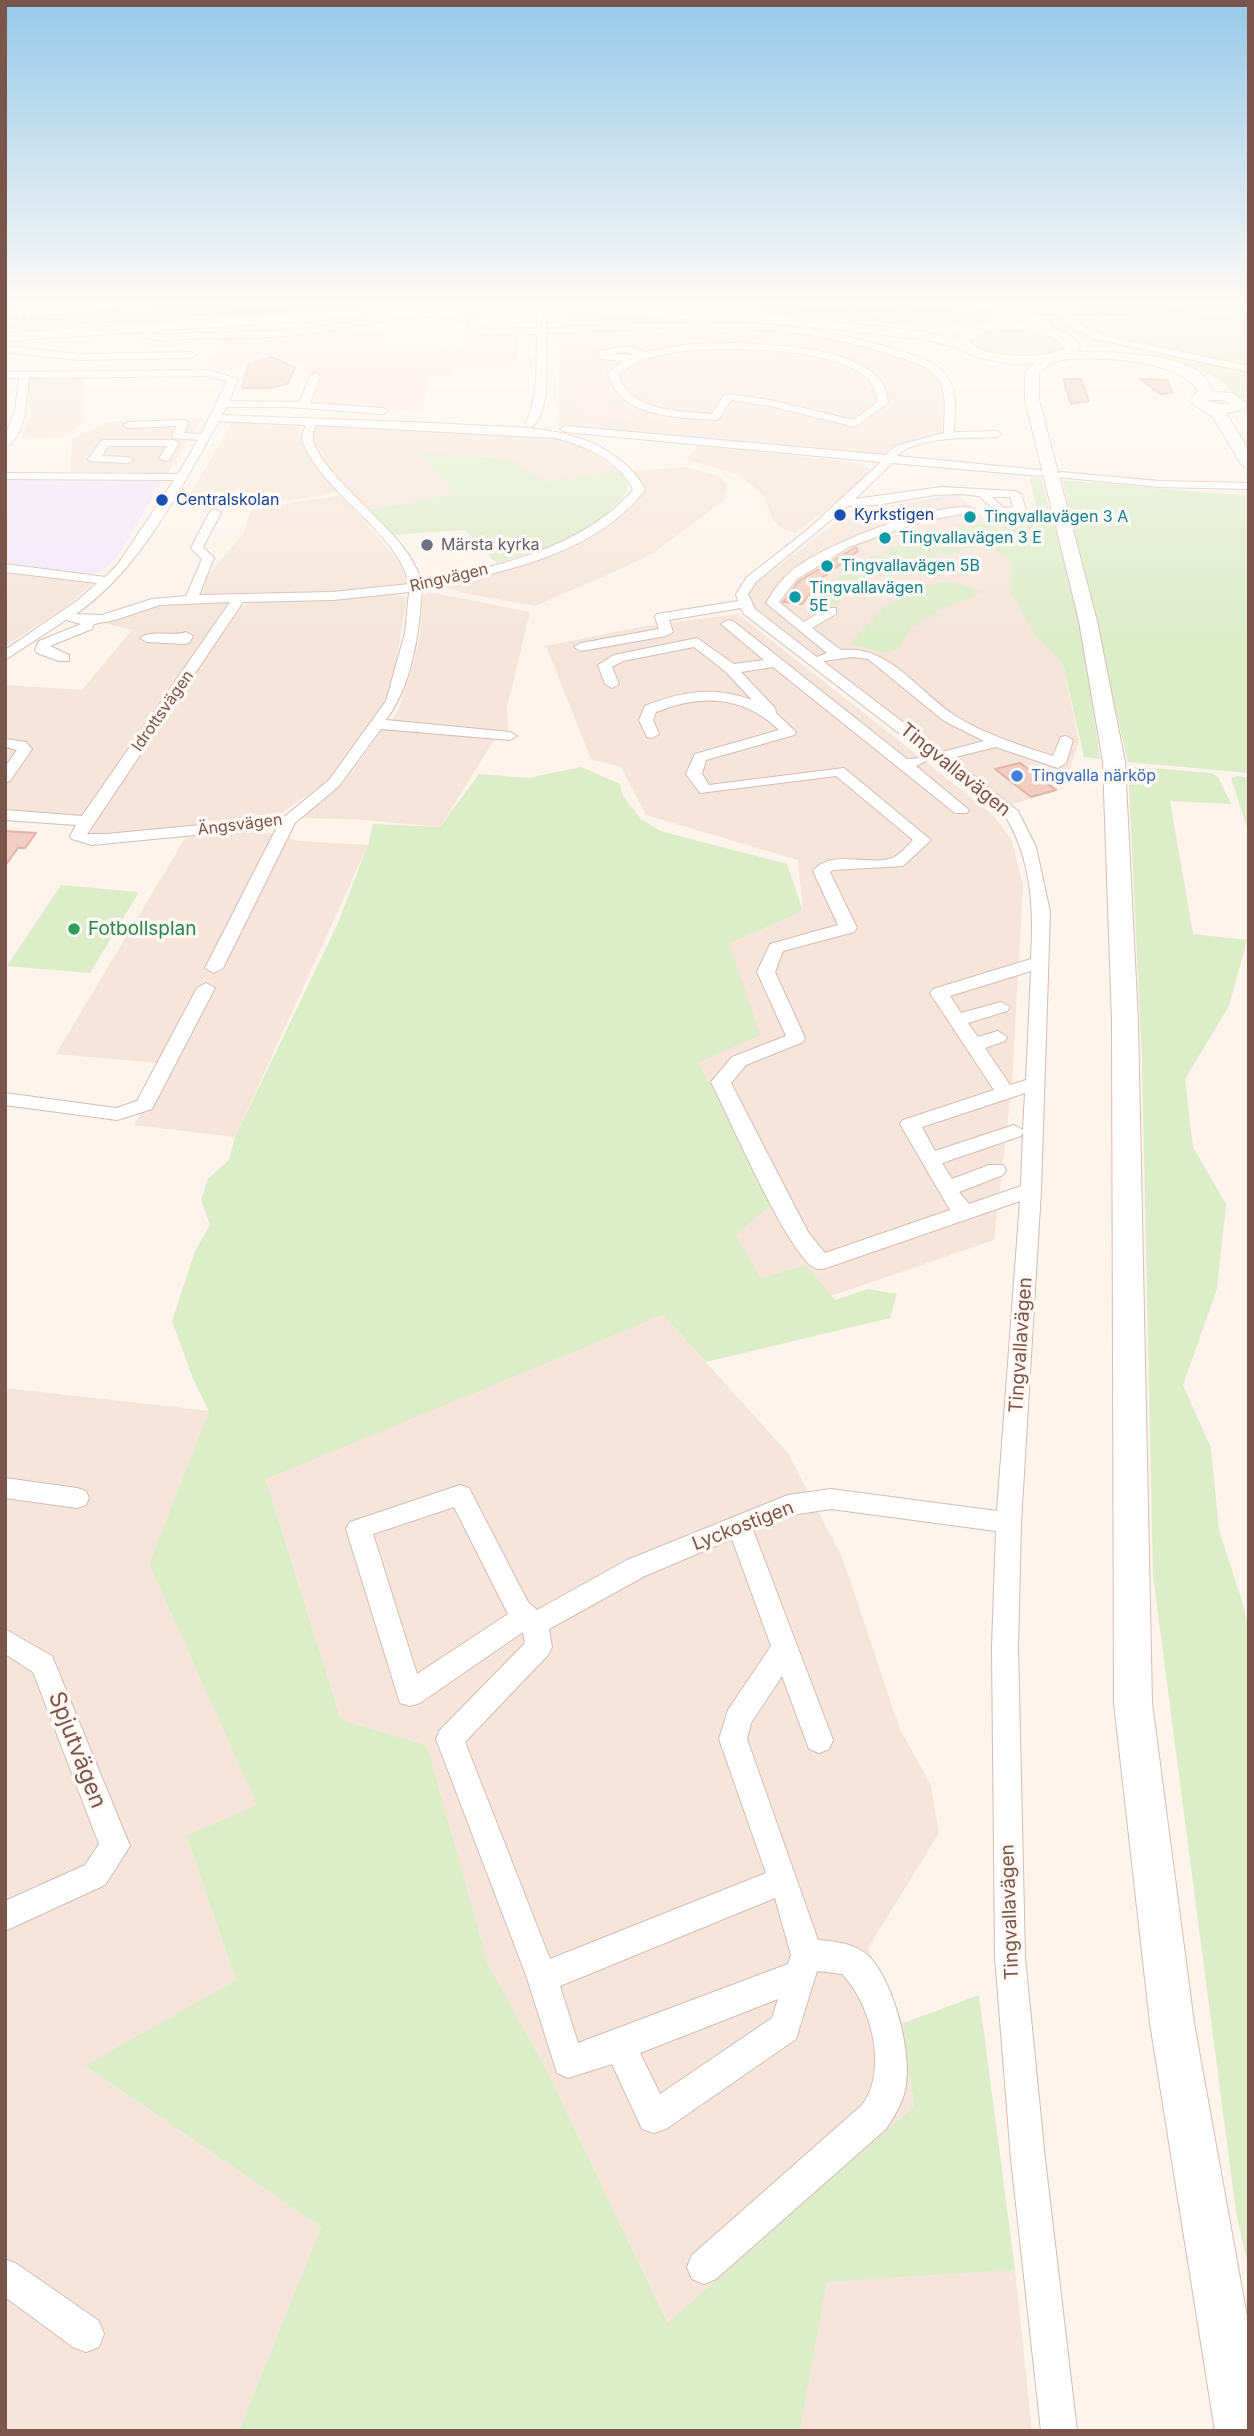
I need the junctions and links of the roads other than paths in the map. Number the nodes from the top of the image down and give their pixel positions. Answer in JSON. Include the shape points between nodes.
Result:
{"nodes":[{"id":1,"x":15,"y":416,"type":"edge"},
{"id":2,"x":430,"y":416,"type":"edge"},
{"id":3,"x":535,"y":416,"type":"edge"},
{"id":4,"x":699,"y":416,"type":"edge"},
{"id":5,"x":716,"y":416,"type":"edge"},
{"id":6,"x":821,"y":416,"type":"edge"},
{"id":7,"x":868,"y":416,"type":"edge"},
{"id":8,"x":950,"y":416,"type":"edge"},
{"id":9,"x":1036,"y":416,"type":"edge"},
{"id":10,"x":1220,"y":416,"type":"edge"},
{"id":11,"x":1234,"y":416,"type":"edge"},
{"id":12,"x":216,"y":418,"type":"joint"},
{"id":13,"x":312,"y":422,"type":"junction"},
{"id":14,"x":128,"y":425,"type":"dead end"},
{"id":15,"x":530,"y":425,"type":"junction"},
{"id":16,"x":996,"y":434,"type":"dead end"},
{"id":17,"x":949,"y":435,"type":"junction"},
{"id":18,"x":205,"y":437,"type":"junction"},
{"id":19,"x":5,"y":444,"type":"edge"},
{"id":20,"x":1249,"y":446,"type":"edge"},
{"id":21,"x":165,"y":458,"type":"dead end"},
{"id":22,"x":889,"y":459,"type":"junction"},
{"id":23,"x":128,"y":460,"type":"dead end"},
{"id":24,"x":1040,"y":473,"type":"dead end"},
{"id":25,"x":1248,"y":474,"type":"edge"},
{"id":26,"x":1061,"y":475,"type":"dead end"},
{"id":27,"x":5,"y":476,"type":"edge"},
{"id":28,"x":181,"y":477,"type":"junction"},
{"id":29,"x":982,"y":493,"type":"dead end"},
{"id":30,"x":958,"y":500,"type":"dead end"},
{"id":31,"x":846,"y":502,"type":"junction"},
{"id":32,"x":970,"y":510,"type":"dead end"},
{"id":33,"x":215,"y":513,"type":"dead end"},
{"id":34,"x":888,"y":513,"type":"dead end"},
{"id":35,"x":846,"y":529,"type":"dead end"},
{"id":36,"x":845,"y":544,"type":"junction"},
{"id":37,"x":5,"y":568,"type":"edge"},
{"id":38,"x":109,"y":581,"type":"junction"},
{"id":39,"x":416,"y":587,"type":"junction"},
{"id":40,"x":191,"y":600,"type":"junction"},
{"id":41,"x":238,"y":600,"type":"junction"},
{"id":42,"x":744,"y":604,"type":"junction"},
{"id":43,"x":809,"y":607,"type":"dead end"},
{"id":44,"x":831,"y":611,"type":"dead end"},
{"id":45,"x":65,"y":616,"type":"junction"},
{"id":46,"x":88,"y":619,"type":"junction"},
{"id":47,"x":728,"y":624,"type":"dead end"},
{"id":48,"x":803,"y":628,"type":"junction"},
{"id":49,"x":186,"y":636,"type":"dead end"},
{"id":50,"x":147,"y":638,"type":"dead end"},
{"id":51,"x":582,"y":647,"type":"dead end"},
{"id":52,"x":7,"y":653,"type":"edge"},
{"id":53,"x":837,"y":654,"type":"junction"},
{"id":54,"x":64,"y":658,"type":"dead end"},
{"id":55,"x":813,"y":658,"type":"junction"},
{"id":56,"x":778,"y":663,"type":"junction"},
{"id":57,"x":731,"y":669,"type":"junction"},
{"id":58,"x":612,"y":684,"type":"dead end"},
{"id":59,"x":871,"y":704,"type":"junction"},
{"id":60,"x":841,"y":712,"type":"junction"},
{"id":61,"x":776,"y":717,"type":"junction"},
{"id":62,"x":379,"y":724,"type":"junction"},
{"id":63,"x":652,"y":734,"type":"dead end"},
{"id":64,"x":510,"y":736,"type":"dead end"},
{"id":65,"x":1066,"y":740,"type":"dead end"},
{"id":66,"x":997,"y":742,"type":"junction"},
{"id":67,"x":5,"y":743,"type":"edge"},
{"id":68,"x":938,"y":755,"type":"junction"},
{"id":69,"x":905,"y":765,"type":"junction"},
{"id":70,"x":5,"y":778,"type":"edge"},
{"id":71,"x":961,"y":810,"type":"dead end"},
{"id":72,"x":5,"y":815,"type":"edge"},
{"id":73,"x":86,"y":821,"type":"junction"},
{"id":74,"x":288,"y":821,"type":"junction"},
{"id":75,"x":1041,"y":962,"type":"junction"},
{"id":76,"x":214,"y":968,"type":"dead end"},
{"id":77,"x":206,"y":988,"type":"dead end"},
{"id":78,"x":1001,"y":1007,"type":"dead end"},
{"id":79,"x":957,"y":1020,"type":"junction"},
{"id":80,"x":998,"y":1037,"type":"dead end"},
{"id":81,"x":974,"y":1045,"type":"junction"},
{"id":82,"x":1036,"y":1083,"type":"junction"},
{"id":83,"x":1006,"y":1093,"type":"junction"},
{"id":84,"x":5,"y":1099,"type":"edge"},
{"id":85,"x":1014,"y":1131,"type":"dead end"},
{"id":86,"x":930,"y":1160,"type":"junction"},
{"id":87,"x":996,"y":1170,"type":"dead end"},
{"id":88,"x":947,"y":1189,"type":"junction"},
{"id":89,"x":1031,"y":1190,"type":"junction"},
{"id":90,"x":965,"y":1213,"type":"junction"},
{"id":91,"x":5,"y":1488,"type":"edge"},
{"id":92,"x":77,"y":1499,"type":"dead end"},
{"id":93,"x":1009,"y":1523,"type":"junction"},
{"id":94,"x":739,"y":1525,"type":"junction"},
{"id":95,"x":530,"y":1620,"type":"junction"},
{"id":96,"x":5,"y":1640,"type":"edge"},
{"id":97,"x":785,"y":1648,"type":"junction"},
{"id":98,"x":819,"y":1740,"type":"dead end"},
{"id":99,"x":782,"y":1881,"type":"junction"},
{"id":100,"x":5,"y":1916,"type":"edge"},
{"id":101,"x":803,"y":1965,"type":"junction"},
{"id":102,"x":542,"y":1978,"type":"junction"},
{"id":103,"x":620,"y":2045,"type":"junction"},
{"id":104,"x":704,"y":2267,"type":"dead end"},
{"id":105,"x":5,"y":2276,"type":"edge"},
{"id":106,"x":86,"y":2334,"type":"dead end"},
{"id":107,"x":1059,"y":2431,"type":"edge"},
{"id":108,"x":1241,"y":2431,"type":"edge"}],
"edges":[{"from":1,"to":19,"type":"street","via":[[13,436]]},
{"from":2,"to":15,"type":"street"},
{"from":3,"to":15,"type":"street"},
{"from":4,"to":5,"type":"street"},
{"from":6,"to":7,"type":"street","via":[[855,424]]},
{"from":8,"to":17,"type":"street"},
{"from":9,"to":108,"type":"main road","via":[[1088,621],[1114,761],[1125,1021],[1133,1703],[1171,2023]]},
{"from":10,"to":25,"type":"main road"},
{"from":11,"to":20,"type":"main road"},
{"from":12,"to":13,"type":"street","name":"Ringvägen"},
{"from":12,"to":18,"type":"street"},
{"from":13,"to":39,"type":"street","name":"Ängsvägen","via":[[309,445],[414,572]]},
{"from":13,"to":39,"type":"street","name":"Ringvägen","via":[[456,427],[561,437],[585,444],[639,485],[612,519],[565,547]]},
{"from":14,"to":18,"type":"street","via":[[184,423],[177,436]]},
{"from":15,"to":22,"type":"street"},
{"from":16,"to":17,"type":"street"},
{"from":17,"to":22,"type":"street","via":[[905,445]]},
{"from":18,"to":28,"type":"street"},
{"from":21,"to":23,"type":"street","via":[[174,443],[105,443],[94,459]]},
{"from":22,"to":24,"type":"street"},
{"from":22,"to":31,"type":"street"},
{"from":25,"to":26,"type":"street","via":[[1159,484]]},
{"from":27,"to":28,"type":"street"},
{"from":28,"to":38,"type":"street","via":[[133,554]]},
{"from":29,"to":31,"type":"street","via":[[928,491],[866,505]]},
{"from":30,"to":34,"type":"street"},
{"from":31,"to":42,"type":"street","via":[[817,535],[751,580],[742,594]]},
{"from":32,"to":36,"type":"street","via":[[920,518]]},
{"from":33,"to":40,"type":"street","via":[[197,548],[208,558]]},
{"from":35,"to":36,"type":"street","via":[[830,539]]},
{"from":36,"to":48,"type":"street","via":[[793,576],[772,603]]},
{"from":37,"to":38,"type":"street"},
{"from":38,"to":45,"type":"street"},
{"from":39,"to":41,"type":"street","name":"Ringvägen"},
{"from":39,"to":62,"type":"street","name":"Ängsvägen","via":[[412,633],[400,679]]},
{"from":40,"to":41,"type":"street","name":"Ringvägen"},
{"from":40,"to":46,"type":"street","name":"Ringvägen","via":[[152,602],[106,618]]},
{"from":41,"to":73,"type":"street","name":"Idrottsvägen"},
{"from":42,"to":51,"type":"street","via":[[662,617],[666,632]]},
{"from":42,"to":55,"type":"street","name":"Tingvallavägen"},
{"from":43,"to":48,"type":"street"},
{"from":44,"to":48,"type":"street"},
{"from":45,"to":46,"type":"street","name":"Ringvägen"},
{"from":45,"to":52,"type":"street"},
{"from":46,"to":54,"type":"street","name":"Ringvägen","via":[[87,626],[42,648]]},
{"from":47,"to":56,"type":"street"},
{"from":48,"to":53,"type":"street"},
{"from":49,"to":50,"type":"street","via":[[184,640]]},
{"from":53,"to":55,"type":"street"},
{"from":53,"to":66,"type":"street","via":[[872,656],[949,718]]},
{"from":55,"to":56,"type":"street"},
{"from":55,"to":59,"type":"street","name":"Tingvallavägen"},
{"from":56,"to":57,"type":"street"},
{"from":56,"to":60,"type":"street"},
{"from":57,"to":58,"type":"street","via":[[697,642],[619,658],[605,665]]},
{"from":57,"to":61,"type":"street"},
{"from":59,"to":60,"type":"street"},
{"from":59,"to":68,"type":"street","name":"Tingvallavägen"},
{"from":60,"to":69,"type":"street"},
{"from":61,"to":63,"type":"street","via":[[755,706],[701,694],[650,709],[646,720]]},
{"from":61,"to":90,"type":"street","via":[[789,732],[700,757],[694,774],[705,790],[839,771],[923,840],[897,863],[829,865],[821,871],[848,928],[776,948],[766,972],[796,1038],[739,1061],[721,1082],[799,1236],[821,1262]]},
{"from":62,"to":64,"type":"street"},
{"from":62,"to":74,"type":"street","name":"Ängsvägen","via":[[334,783]]},
{"from":65,"to":66,"type":"street","via":[[1058,763]]},
{"from":66,"to":68,"type":"street"},
{"from":67,"to":70,"type":"street","via":[[24,749]]},
{"from":68,"to":69,"type":"street"},
{"from":68,"to":75,"type":"street","name":"Tingvallavägen","via":[[1010,811],[1023,831],[1041,903]]},
{"from":69,"to":71,"type":"street"},
{"from":72,"to":73,"type":"street"},
{"from":73,"to":74,"type":"street","name":"Ängsvägen","via":[[78,836],[92,840]]},
{"from":74,"to":76,"type":"street"},
{"from":75,"to":79,"type":"street","via":[[939,993]]},
{"from":75,"to":82,"type":"street","name":"Tingvallavägen"},
{"from":77,"to":84,"type":"street","via":[[145,1105],[117,1114]]},
{"from":78,"to":79,"type":"street"},
{"from":79,"to":81,"type":"street"},
{"from":80,"to":81,"type":"street"},
{"from":81,"to":83,"type":"street"},
{"from":82,"to":83,"type":"street"},
{"from":82,"to":89,"type":"street","name":"Tingvallavägen"},
{"from":83,"to":86,"type":"street","via":[[910,1124]]},
{"from":85,"to":86,"type":"street"},
{"from":86,"to":88,"type":"street"},
{"from":87,"to":88,"type":"street"},
{"from":88,"to":90,"type":"street"},
{"from":89,"to":90,"type":"street"},
{"from":89,"to":93,"type":"street","name":"Tingvallavägen"},
{"from":91,"to":92,"type":"street"},
{"from":93,"to":94,"type":"street","name":"Lyckostigen","via":[[831,1499],[788,1505]]},
{"from":93,"to":107,"type":"street","name":"Tingvallavägen","via":[[1005,1647],[1010,1956]]},
{"from":94,"to":95,"type":"street","name":"Lyckostigen"},
{"from":94,"to":97,"type":"street"},
{"from":95,"to":95,"type":"street","name":"Lyckostigen","via":[[519,1610],[460,1496],[359,1529],[410,1694]]},
{"from":95,"to":102,"type":"street","via":[[538,1647],[450,1739]]},
{"from":96,"to":100,"type":"street","name":"Spjutvägen","via":[[43,1664],[115,1846],[95,1875]]},
{"from":97,"to":98,"type":"street"},
{"from":97,"to":99,"type":"street","via":[[738,1719],[733,1739]]},
{"from":99,"to":101,"type":"street","via":[[799,1925]]},
{"from":99,"to":102,"type":"street"},
{"from":101,"to":103,"type":"street"},
{"from":101,"to":103,"type":"street","via":[[785,2028],[654,2117]]},
{"from":101,"to":104,"type":"street","via":[[851,1962],[862,1971],[889,2039],[891,2079],[886,2101],[874,2117]]},
{"from":102,"to":103,"type":"street","via":[[568,2062]]},
{"from":105,"to":106,"type":"street"}]}
